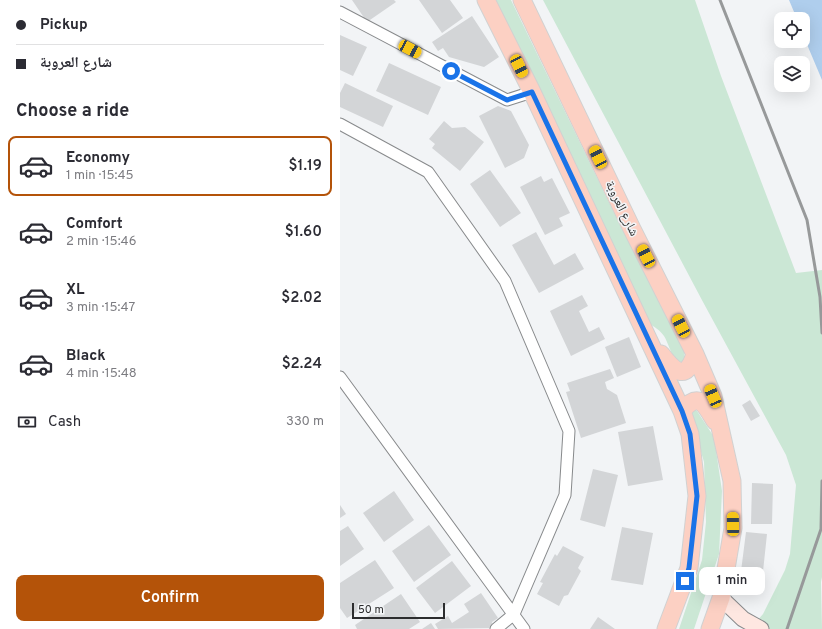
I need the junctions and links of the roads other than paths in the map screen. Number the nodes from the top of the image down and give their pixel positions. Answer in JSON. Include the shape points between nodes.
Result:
{"nodes":[{"id":1,"x":486,"y":0,"type":"edge"},
{"id":2,"x":522,"y":0,"type":"edge"},
{"id":3,"x":340,"y":12,"type":"edge"},
{"id":4,"x":532,"y":92,"type":"junction"},
{"id":5,"x":340,"y":124,"type":"edge"},
{"id":6,"x":648,"y":339,"type":"junction"},
{"id":7,"x":695,"y":354,"type":"junction"},
{"id":8,"x":340,"y":377,"type":"edge"},
{"id":9,"x":682,"y":411,"type":"junction"},
{"id":10,"x":722,"y":432,"type":"junction"},
{"id":11,"x":721,"y":598,"type":"junction"},
{"id":12,"x":514,"y":614,"type":"junction"},
{"id":13,"x":496,"y":629,"type":"edge"},
{"id":14,"x":524,"y":629,"type":"edge"},
{"id":15,"x":666,"y":629,"type":"edge"},
{"id":16,"x":710,"y":629,"type":"edge"},
{"id":17,"x":761,"y":629,"type":"edge"}],
"edges":[{"from":1,"to":4,"type":"main road"},
{"from":2,"to":7,"type":"main road","name":"شارع العروبة"},
{"from":3,"to":4,"type":"street","via":[[507,100]]},
{"from":4,"to":6,"type":"main road"},
{"from":5,"to":12,"type":"street","via":[[428,172],[505,281],[570,431],[565,495]]},
{"from":6,"to":7,"type":"main road","via":[[677,371],[685,371],[692,366]]},
{"from":6,"to":9,"type":"main road"},
{"from":7,"to":10,"type":"main road","name":"شارع العروبة","via":[[713,396]]},
{"from":8,"to":12,"type":"street"},
{"from":9,"to":10,"type":"main road","via":[[689,403],[698,400],[704,404]]},
{"from":9,"to":15,"type":"main road","via":[[690,434],[697,496],[689,568]]},
{"from":10,"to":11,"type":"main road","name":"شارع العروبة","via":[[732,481],[733,528]]},
{"from":11,"to":16,"type":"main road","name":"شارع العروبة"},
{"from":11,"to":17,"type":"street","via":[[743,619]]},
{"from":12,"to":13,"type":"street"},
{"from":12,"to":14,"type":"street"}]}
